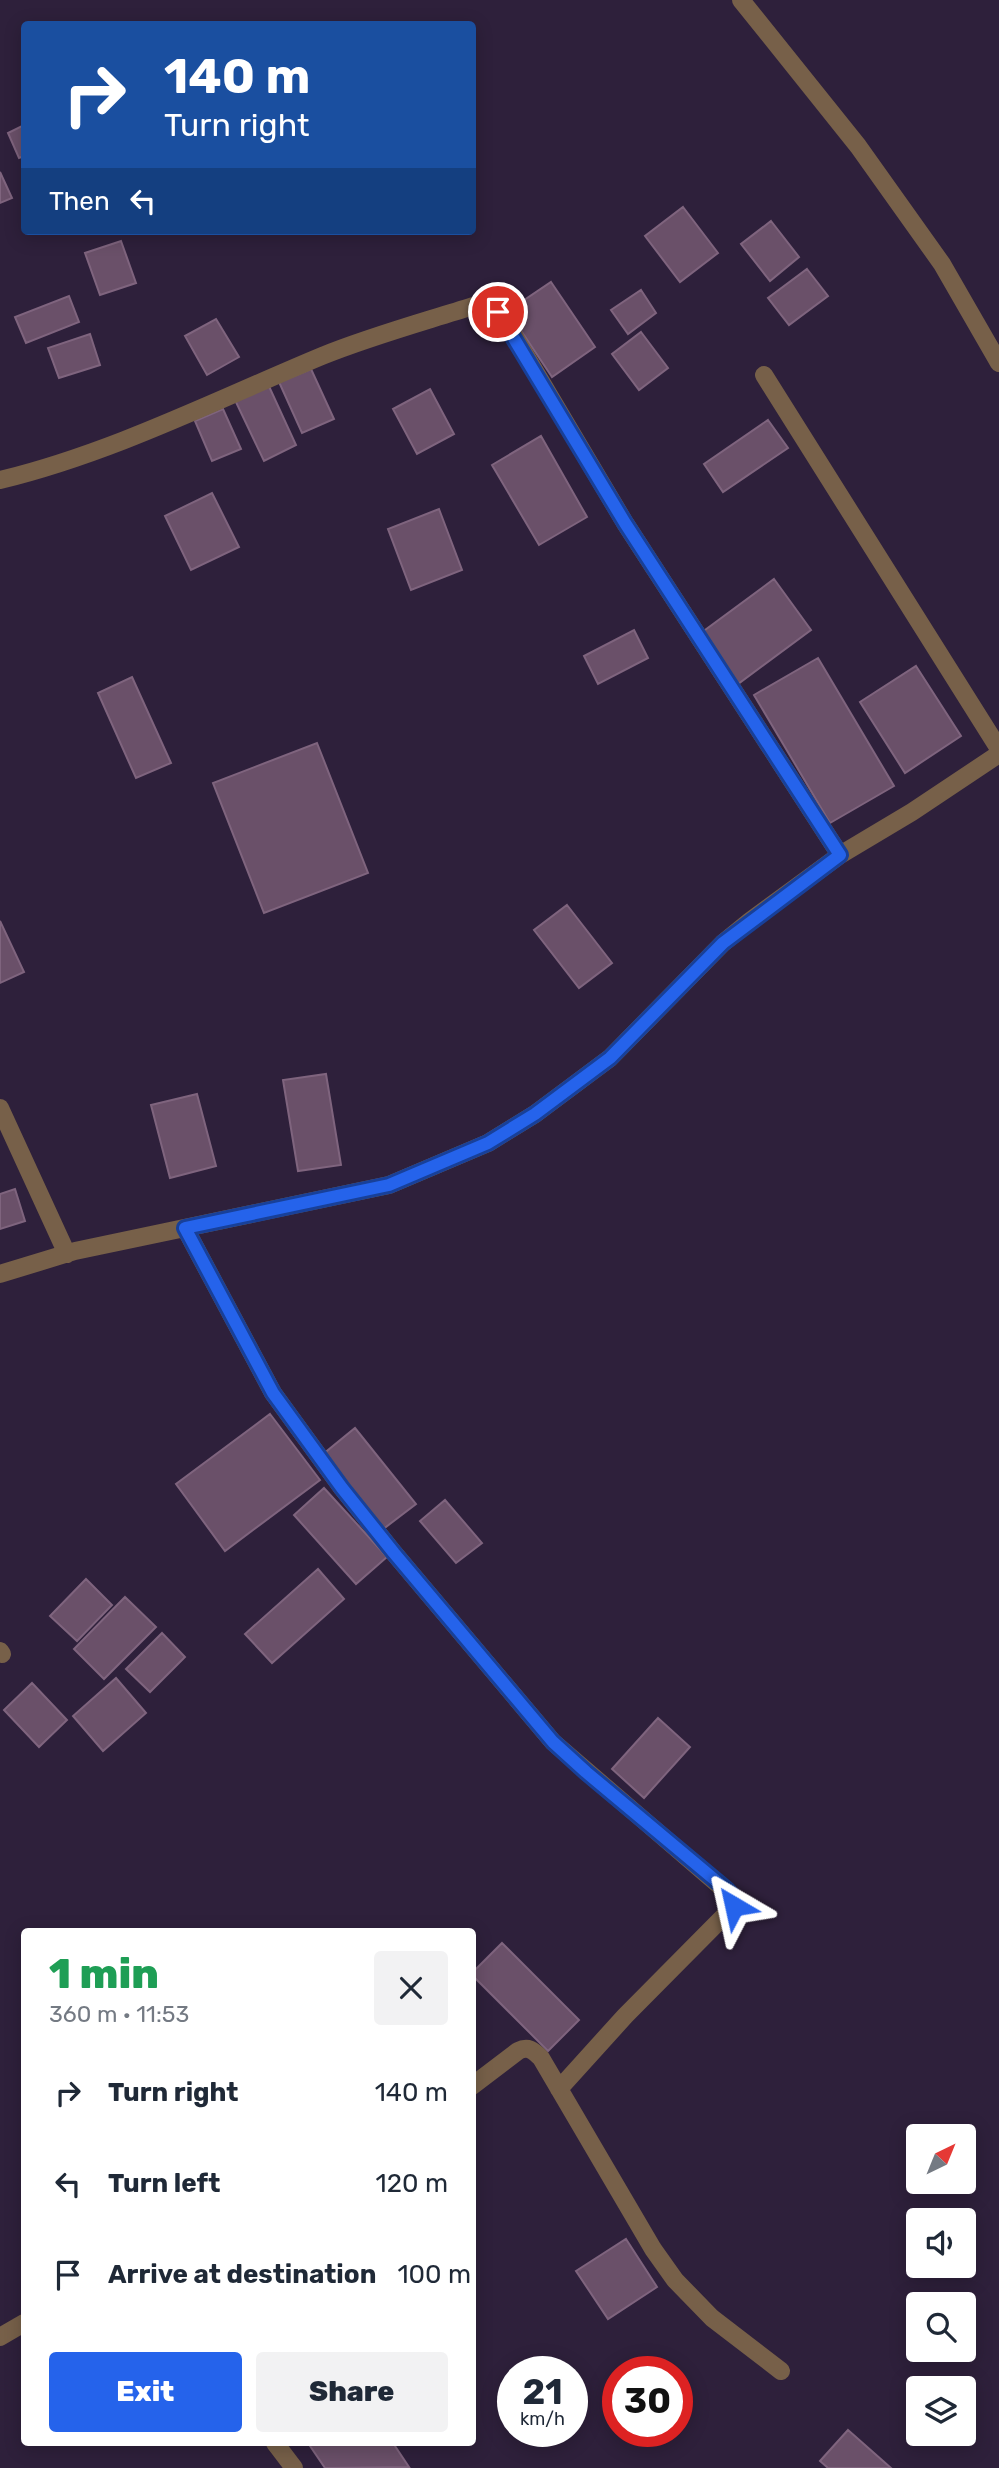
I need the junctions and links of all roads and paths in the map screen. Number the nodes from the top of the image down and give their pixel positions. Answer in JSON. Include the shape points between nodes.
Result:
{"nodes":[{"id":1,"x":741,"y":0,"type":"edge"},
{"id":2,"x":999,"y":363,"type":"edge"},
{"id":3,"x":764,"y":375,"type":"dead end"},
{"id":4,"x":0,"y":480,"type":"edge"},
{"id":5,"x":999,"y":749,"type":"edge"},
{"id":6,"x":999,"y":754,"type":"edge"},
{"id":7,"x":840,"y":855,"type":"junction"},
{"id":8,"x":0,"y":1108,"type":"edge"},
{"id":9,"x":185,"y":1228,"type":"junction"},
{"id":10,"x":67,"y":1254,"type":"junction"},
{"id":11,"x":0,"y":1274,"type":"edge"},
{"id":12,"x":476,"y":2083,"type":"edge"},
{"id":13,"x":559,"y":2089,"type":"junction"},
{"id":14,"x":21,"y":2325,"type":"edge"},
{"id":15,"x":0,"y":2337,"type":"edge"},
{"id":16,"x":781,"y":2371,"type":"dead end"},
{"id":17,"x":277,"y":2446,"type":"edge"},
{"id":18,"x":294,"y":2468,"type":"edge"}],
"edges":[{"from":1,"to":2,"type":"street","via":[[858,146],[942,264]]},
{"from":3,"to":5,"type":"street"},
{"from":4,"to":7,"type":"street","via":[[89,453],[325,355],[489,305],[507,324],[625,523]]},
{"from":6,"to":7,"type":"street"},
{"from":7,"to":9,"type":"street","via":[[723,943],[610,1058],[488,1143],[389,1185]]},
{"from":8,"to":10,"type":"street"},
{"from":9,"to":10,"type":"street"},
{"from":9,"to":13,"type":"street","via":[[273,1393],[394,1553],[553,1742],[734,1898],[734,1906]]},
{"from":10,"to":11,"type":"street"},
{"from":12,"to":13,"type":"street","via":[[525,2048],[541,2058]]},
{"from":13,"to":16,"type":"street","via":[[676,2280],[712,2318]]},
{"from":14,"to":15,"type":"street"},
{"from":17,"to":18,"type":"street"}]}
